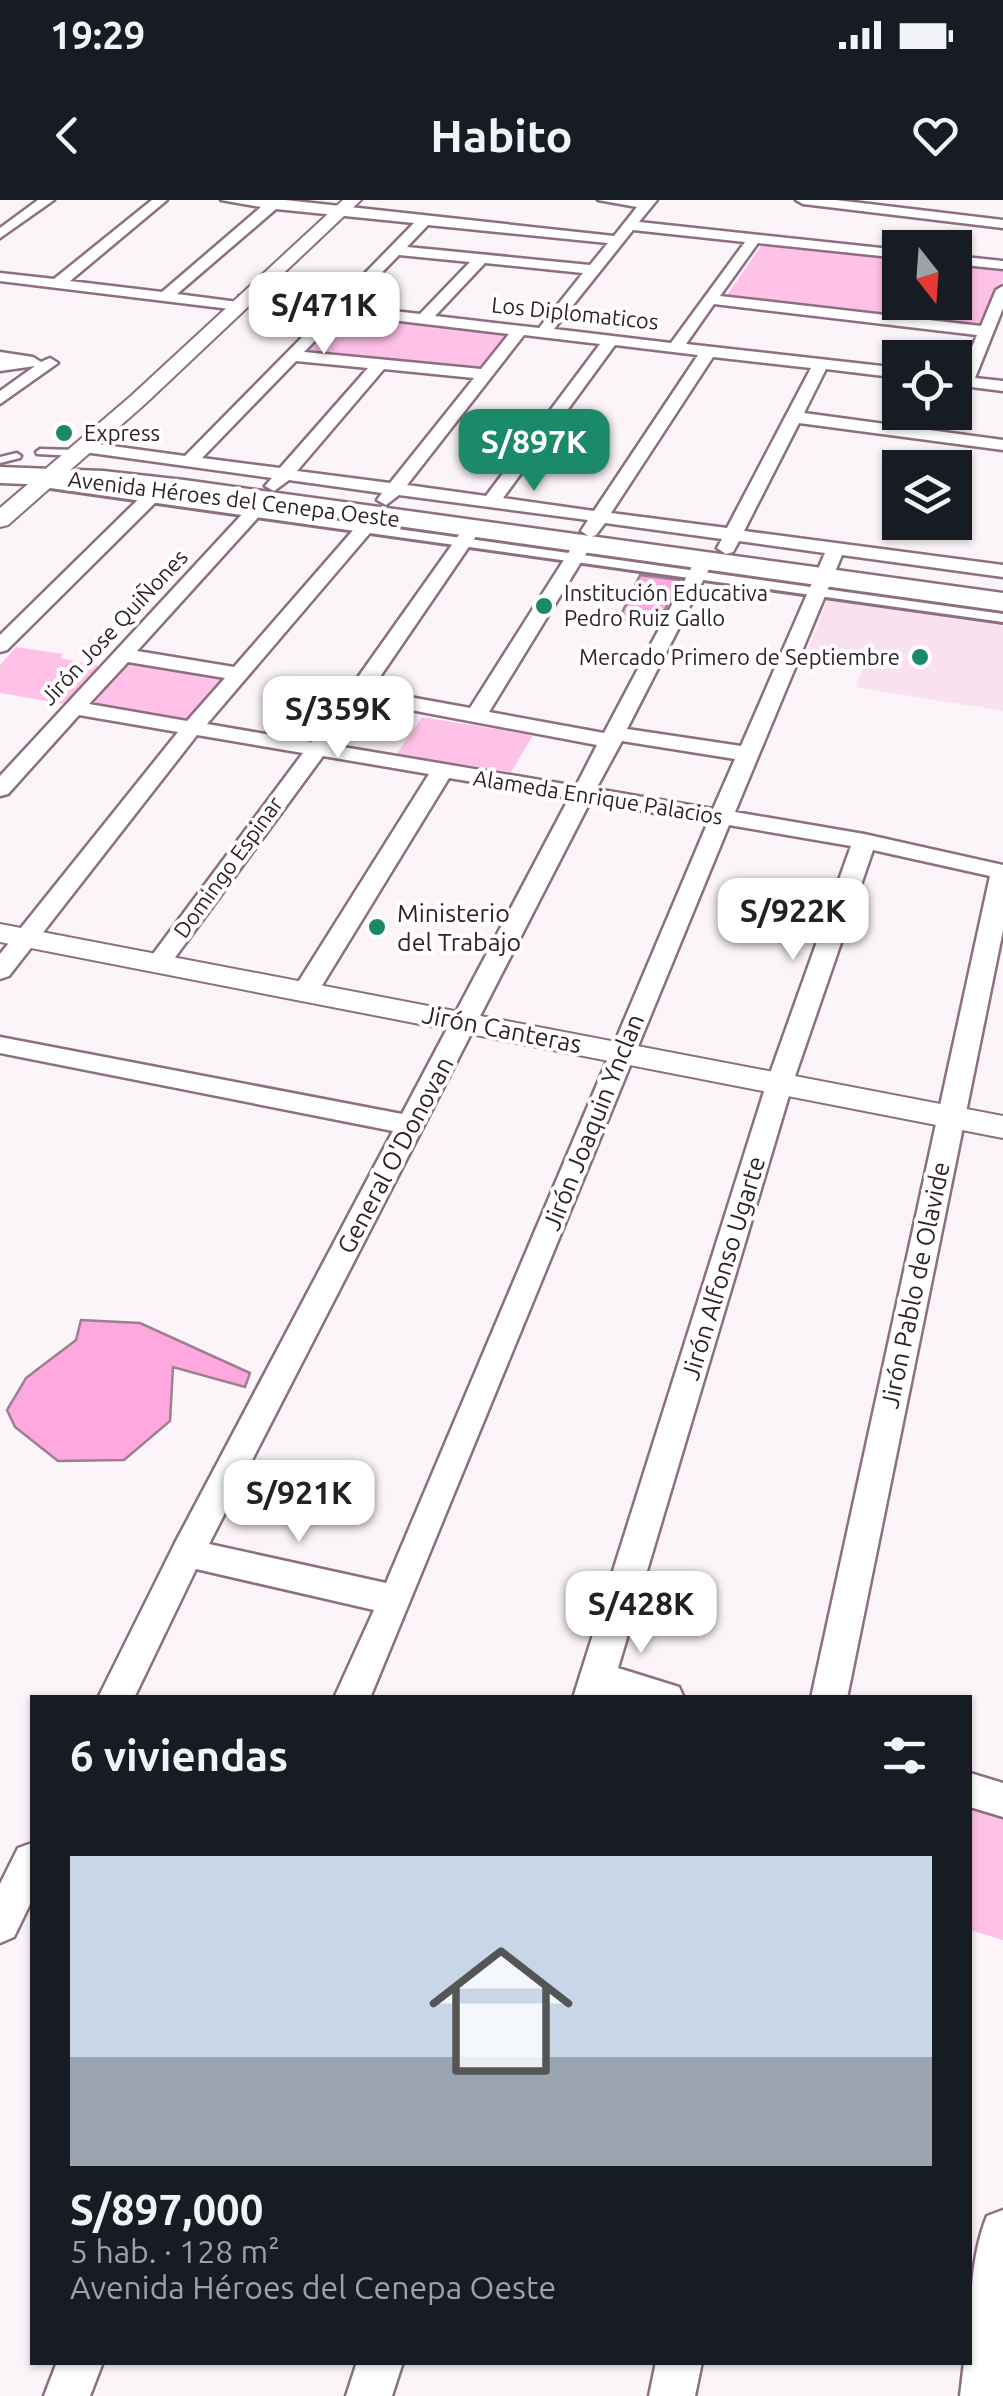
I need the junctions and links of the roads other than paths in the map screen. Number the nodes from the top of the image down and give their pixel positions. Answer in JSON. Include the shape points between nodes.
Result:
{"nodes":[{"id":1,"x":47,"y":200,"type":"edge"},
{"id":2,"x":160,"y":200,"type":"edge"},
{"id":3,"x":228,"y":200,"type":"edge"},
{"id":4,"x":605,"y":200,"type":"edge"},
{"id":5,"x":803,"y":200,"type":"edge"},
{"id":6,"x":275,"y":202,"type":"edge"},
{"id":7,"x":649,"y":202,"type":"edge"},
{"id":8,"x":347,"y":206,"type":"edge"},
{"id":9,"x":0,"y":214,"type":"edge"},
{"id":10,"x":24,"y":216,"type":"junction"},
{"id":11,"x":425,"y":220,"type":"junction"},
{"id":12,"x":1003,"y":224,"type":"edge"},
{"id":13,"x":629,"y":225,"type":"junction"},
{"id":14,"x":0,"y":234,"type":"edge"},
{"id":15,"x":754,"y":238,"type":"junction"},
{"id":16,"x":618,"y":240,"type":"junction"},
{"id":17,"x":396,"y":250,"type":"junction"},
{"id":18,"x":882,"y":252,"type":"edge"},
{"id":19,"x":480,"y":259,"type":"junction"},
{"id":20,"x":972,"y":262,"type":"edge"},
{"id":21,"x":1003,"y":265,"type":"edge"},
{"id":22,"x":594,"y":270,"type":"junction"},
{"id":23,"x":0,"y":278,"type":"edge"},
{"id":24,"x":56,"y":285,"type":"junction"},
{"id":25,"x":1003,"y":290,"type":"edge"},
{"id":26,"x":164,"y":298,"type":"junction"},
{"id":27,"x":707,"y":299,"type":"junction"},
{"id":28,"x":241,"y":302,"type":"junction"},
{"id":29,"x":337,"y":309,"type":"junction"},
{"id":30,"x":424,"y":319,"type":"junction"},
{"id":31,"x":520,"y":330,"type":"junction"},
{"id":32,"x":986,"y":331,"type":"junction"},
{"id":33,"x":544,"y":333,"type":"junction"},
{"id":34,"x":611,"y":340,"type":"junction"},
{"id":35,"x":676,"y":347,"type":"junction"},
{"id":36,"x":708,"y":350,"type":"junction"},
{"id":37,"x":294,"y":356,"type":"junction"},
{"id":38,"x":0,"y":357,"type":"edge"},
{"id":39,"x":972,"y":358,"type":"edge"},
{"id":40,"x":52,"y":362,"type":"dead end"},
{"id":41,"x":380,"y":364,"type":"junction"},
{"id":42,"x":821,"y":364,"type":"junction"},
{"id":43,"x":0,"y":368,"type":"edge"},
{"id":44,"x":882,"y":372,"type":"edge"},
{"id":45,"x":484,"y":374,"type":"junction"},
{"id":46,"x":26,"y":379,"type":"junction"},
{"id":47,"x":972,"y":382,"type":"edge"},
{"id":48,"x":1003,"y":386,"type":"edge"},
{"id":49,"x":0,"y":399,"type":"edge"},
{"id":50,"x":794,"y":416,"type":"junction"},
{"id":51,"x":1003,"y":444,"type":"edge"},
{"id":52,"x":190,"y":462,"type":"junction"},
{"id":53,"x":59,"y":463,"type":"junction"},
{"id":54,"x":4,"y":464,"type":"edge"},
{"id":55,"x":157,"y":492,"type":"junction"},
{"id":56,"x":269,"y":493,"type":"junction"},
{"id":57,"x":491,"y":502,"type":"junction"},
{"id":58,"x":380,"y":509,"type":"junction"},
{"id":59,"x":0,"y":520,"type":"edge"},
{"id":60,"x":468,"y":536,"type":"junction"},
{"id":61,"x":587,"y":537,"type":"junction"},
{"id":62,"x":715,"y":555,"type":"junction"},
{"id":63,"x":826,"y":570,"type":"junction"},
{"id":64,"x":1003,"y":570,"type":"edge"},
{"id":65,"x":1003,"y":587,"type":"edge"},
{"id":66,"x":1003,"y":602,"type":"edge"},
{"id":67,"x":1003,"y":618,"type":"edge"},
{"id":68,"x":0,"y":646,"type":"edge"},
{"id":69,"x":123,"y":654,"type":"junction"},
{"id":70,"x":240,"y":674,"type":"junction"},
{"id":71,"x":358,"y":694,"type":"junction"},
{"id":72,"x":74,"y":708,"type":"junction"},
{"id":73,"x":476,"y":715,"type":"junction"},
{"id":74,"x":193,"y":727,"type":"junction"},
{"id":75,"x":614,"y":738,"type":"junction"},
{"id":76,"x":314,"y":750,"type":"junction"},
{"id":77,"x":748,"y":754,"type":"junction"},
{"id":78,"x":441,"y":772,"type":"junction"},
{"id":79,"x":0,"y":789,"type":"edge"},
{"id":80,"x":584,"y":795,"type":"junction"},
{"id":81,"x":722,"y":817,"type":"junction"},
{"id":82,"x":864,"y":842,"type":"junction"},
{"id":83,"x":1003,"y":872,"type":"edge"},
{"id":84,"x":13,"y":935,"type":"edge"},
{"id":85,"x":159,"y":962,"type":"junction"},
{"id":86,"x":0,"y":972,"type":"edge"},
{"id":87,"x":305,"y":992,"type":"junction"},
{"id":88,"x":464,"y":1022,"type":"junction"},
{"id":89,"x":0,"y":1045,"type":"edge"},
{"id":90,"x":621,"y":1052,"type":"junction"},
{"id":91,"x":780,"y":1082,"type":"junction"},
{"id":92,"x":950,"y":1116,"type":"junction"},
{"id":93,"x":411,"y":1124,"type":"junction"},
{"id":94,"x":1003,"y":1127,"type":"edge"},
{"id":95,"x":187,"y":1553,"type":"junction"},
{"id":96,"x":396,"y":1600,"type":"junction"},
{"id":97,"x":594,"y":1687,"type":"edge"},
{"id":98,"x":117,"y":1695,"type":"edge"},
{"id":99,"x":353,"y":1695,"type":"edge"},
{"id":100,"x":646,"y":1695,"type":"edge"},
{"id":101,"x":830,"y":1695,"type":"edge"},
{"id":102,"x":972,"y":1791,"type":"edge"},
{"id":103,"x":1003,"y":1800,"type":"edge"},
{"id":104,"x":30,"y":1866,"type":"edge"},
{"id":105,"x":0,"y":1924,"type":"edge"},
{"id":106,"x":1003,"y":2232,"type":"edge"},
{"id":107,"x":79,"y":2365,"type":"edge"},
{"id":108,"x":379,"y":2365,"type":"edge"},
{"id":109,"x":677,"y":2365,"type":"edge"},
{"id":110,"x":67,"y":2396,"type":"edge"},
{"id":111,"x":369,"y":2396,"type":"edge"},
{"id":112,"x":672,"y":2396,"type":"edge"},
{"id":113,"x":983,"y":2396,"type":"edge"}],
"edges":[{"from":1,"to":10,"type":"street"},
{"from":2,"to":24,"type":"street"},
{"from":3,"to":6,"type":"street"},
{"from":4,"to":7,"type":"street"},
{"from":5,"to":12,"type":"street"},
{"from":6,"to":8,"type":"street"},
{"from":6,"to":26,"type":"street"},
{"from":7,"to":13,"type":"street"},
{"from":8,"to":11,"type":"street"},
{"from":8,"to":28,"type":"street"},
{"from":9,"to":10,"type":"street"},
{"from":10,"to":14,"type":"street"},
{"from":11,"to":16,"type":"street"},
{"from":11,"to":17,"type":"street"},
{"from":13,"to":15,"type":"street"},
{"from":13,"to":16,"type":"street"},
{"from":15,"to":18,"type":"street"},
{"from":15,"to":27,"type":"street"},
{"from":16,"to":22,"type":"street"},
{"from":17,"to":19,"type":"street"},
{"from":17,"to":29,"type":"street"},
{"from":19,"to":22,"type":"street"},
{"from":19,"to":30,"type":"street"},
{"from":20,"to":21,"type":"street"},
{"from":22,"to":33,"type":"street"},
{"from":23,"to":24,"type":"street","name":"Los Diplomaticos"},
{"from":24,"to":26,"type":"street","name":"Los Diplomaticos"},
{"from":25,"to":32,"type":"street"},
{"from":26,"to":28,"type":"street","name":"Los Diplomaticos"},
{"from":27,"to":32,"type":"street"},
{"from":27,"to":35,"type":"street"},
{"from":28,"to":29,"type":"street","name":"Los Diplomaticos"},
{"from":28,"to":53,"type":"street"},
{"from":29,"to":30,"type":"street","name":"Los Diplomaticos"},
{"from":29,"to":37,"type":"street"},
{"from":30,"to":31,"type":"street","name":"Los Diplomaticos"},
{"from":31,"to":33,"type":"street","name":"Los Diplomaticos"},
{"from":31,"to":45,"type":"street"},
{"from":32,"to":39,"type":"street"},
{"from":33,"to":34,"type":"street","name":"Los Diplomaticos"},
{"from":34,"to":35,"type":"street","name":"Los Diplomaticos"},
{"from":34,"to":57,"type":"street"},
{"from":35,"to":36,"type":"street","name":"Los Diplomaticos"},
{"from":36,"to":42,"type":"street","name":"Los Diplomaticos"},
{"from":36,"to":61,"type":"street"},
{"from":37,"to":41,"type":"street"},
{"from":37,"to":52,"type":"street"},
{"from":38,"to":43,"type":"street","via":[[33,362]]},
{"from":40,"to":46,"type":"street"},
{"from":41,"to":45,"type":"street"},
{"from":41,"to":56,"type":"street","name":"Jirón Jose QuiÑones"},
{"from":42,"to":44,"type":"street","name":"Los Diplomaticos"},
{"from":42,"to":50,"type":"street","name":"General O'Donovan"},
{"from":43,"to":46,"type":"street"},
{"from":45,"to":58,"type":"street"},
{"from":46,"to":49,"type":"street"},
{"from":47,"to":48,"type":"street"},
{"from":50,"to":51,"type":"street"},
{"from":50,"to":62,"type":"street","name":"General O'Donovan"},
{"from":52,"to":53,"type":"street"},
{"from":52,"to":56,"type":"street"},
{"from":53,"to":54,"type":"main road","name":"Avenida Héroes del Cenepa Oeste"},
{"from":53,"to":55,"type":"main road","name":"Avenida Héroes del Cenepa Oeste"},
{"from":53,"to":56,"type":"main road","name":"Avenida Héroes del Cenepa Oeste","via":[[168,472]]},
{"from":53,"to":59,"type":"street"},
{"from":55,"to":56,"type":"main road","name":"Avenida Héroes del Cenepa Oeste"},
{"from":55,"to":68,"type":"street"},
{"from":56,"to":58,"type":"main road","name":"Avenida Héroes del Cenepa Oeste"},
{"from":56,"to":69,"type":"street","name":"Jirón Jose QuiÑones"},
{"from":57,"to":58,"type":"street"},
{"from":57,"to":61,"type":"street"},
{"from":58,"to":60,"type":"main road","name":"Avenida Héroes del Cenepa Oeste"},
{"from":58,"to":61,"type":"main road","name":"Avenida Héroes del Cenepa Oeste"},
{"from":58,"to":70,"type":"street"},
{"from":60,"to":61,"type":"main road","name":"Avenida Héroes del Cenepa Oeste"},
{"from":60,"to":71,"type":"street","name":"Domingo Espinar"},
{"from":61,"to":62,"type":"main road","name":"Avenida Héroes del Cenepa Oeste"},
{"from":61,"to":62,"type":"street"},
{"from":61,"to":73,"type":"street"},
{"from":62,"to":63,"type":"main road","name":"Avenida Héroes del Cenepa Oeste"},
{"from":62,"to":63,"type":"street"},
{"from":62,"to":75,"type":"street","name":"General O'Donovan"},
{"from":63,"to":64,"type":"street"},
{"from":63,"to":65,"type":"main road","name":"Avenida Héroes del Cenepa Oeste"},
{"from":63,"to":66,"type":"main road","name":"Avenida Héroes del Cenepa Oeste"},
{"from":63,"to":67,"type":"street"},
{"from":63,"to":77,"type":"street","name":"Jirón Joaquin Ynclan"},
{"from":69,"to":70,"type":"street"},
{"from":69,"to":72,"type":"street","name":"Jirón Jose QuiÑones"},
{"from":70,"to":74,"type":"street"},
{"from":71,"to":73,"type":"street"},
{"from":71,"to":76,"type":"street","name":"Domingo Espinar"},
{"from":72,"to":74,"type":"street","name":"Alameda Enrique Palacios"},
{"from":72,"to":79,"type":"street","name":"Jirón Jose QuiÑones"},
{"from":73,"to":75,"type":"street"},
{"from":74,"to":76,"type":"street","name":"Alameda Enrique Palacios"},
{"from":74,"to":84,"type":"street"},
{"from":75,"to":77,"type":"street"},
{"from":75,"to":80,"type":"street","name":"General O'Donovan"},
{"from":76,"to":78,"type":"street","name":"Alameda Enrique Palacios"},
{"from":76,"to":85,"type":"street","name":"Domingo Espinar"},
{"from":77,"to":81,"type":"street","name":"Jirón Joaquin Ynclan"},
{"from":78,"to":80,"type":"street","name":"Alameda Enrique Palacios"},
{"from":78,"to":87,"type":"street"},
{"from":80,"to":81,"type":"street","name":"Alameda Enrique Palacios"},
{"from":80,"to":88,"type":"street","name":"General O'Donovan"},
{"from":81,"to":82,"type":"street","name":"Alameda Enrique Palacios"},
{"from":81,"to":90,"type":"street","name":"Jirón Joaquin Ynclan"},
{"from":82,"to":83,"type":"street","name":"Alameda Enrique Palacios"},
{"from":82,"to":91,"type":"street","name":"Jirón Alfonso Ugarte"},
{"from":83,"to":92,"type":"street","name":"Jirón Pablo de Olavide"},
{"from":84,"to":85,"type":"street","name":"Jirón Canteras"},
{"from":84,"to":86,"type":"street"},
{"from":85,"to":87,"type":"street","name":"Jirón Canteras"},
{"from":87,"to":88,"type":"street","name":"Jirón Canteras"},
{"from":88,"to":90,"type":"street","name":"Jirón Canteras"},
{"from":88,"to":93,"type":"street","name":"General O'Donovan"},
{"from":89,"to":93,"type":"street"},
{"from":90,"to":91,"type":"street","name":"Jirón Canteras"},
{"from":90,"to":96,"type":"street","name":"Jirón Joaquin Ynclan"},
{"from":91,"to":92,"type":"street","name":"Jirón Canteras"},
{"from":91,"to":97,"type":"street","name":"Jirón Alfonso Ugarte"},
{"from":92,"to":94,"type":"street","name":"Jirón Canteras"},
{"from":92,"to":101,"type":"street","name":"Jirón Pablo de Olavide"},
{"from":93,"to":95,"type":"street","name":"General O'Donovan"},
{"from":95,"to":96,"type":"street"},
{"from":95,"to":98,"type":"street","name":"General O'Donovan"},
{"from":96,"to":99,"type":"street","name":"Jirón Joaquin Ynclan"},
{"from":97,"to":100,"type":"street"},
{"from":102,"to":103,"type":"street"},
{"from":104,"to":105,"type":"street"},
{"from":106,"to":113,"type":"street"},
{"from":107,"to":110,"type":"street"},
{"from":108,"to":111,"type":"street"},
{"from":109,"to":112,"type":"street"}]}
